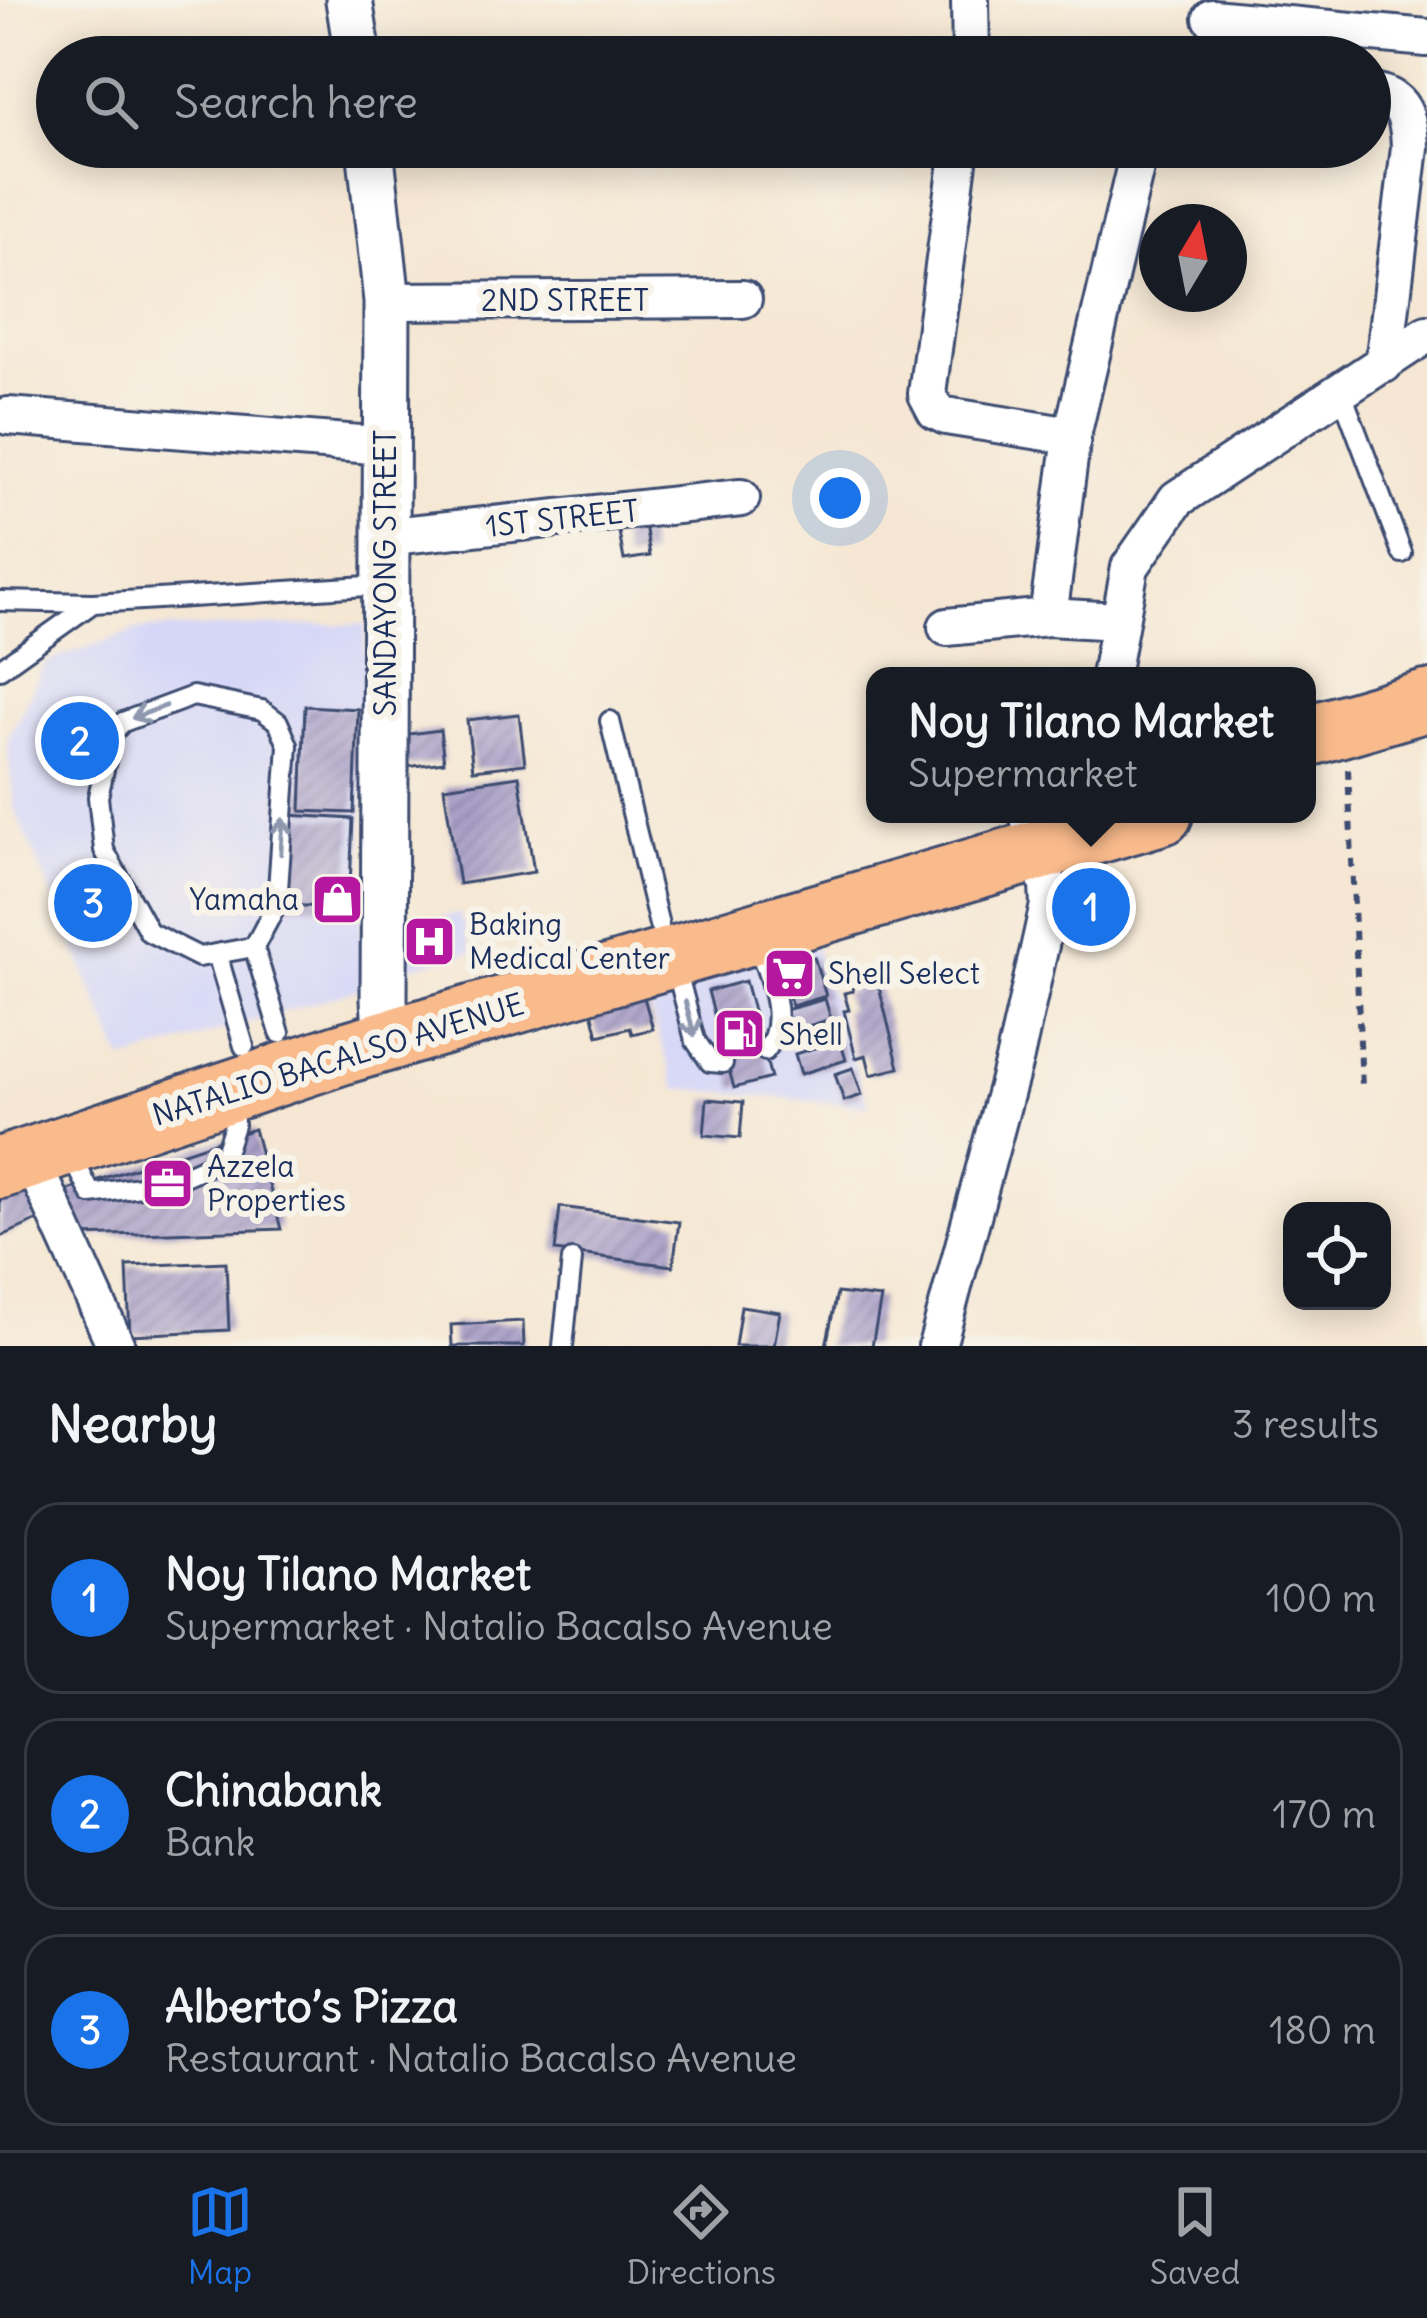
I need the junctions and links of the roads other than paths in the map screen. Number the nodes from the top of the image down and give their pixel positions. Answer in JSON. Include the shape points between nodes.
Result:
{"nodes":[{"id":1,"x":349,"y":0,"type":"edge"},
{"id":2,"x":970,"y":0,"type":"edge"},
{"id":3,"x":1212,"y":18,"type":"dead end"},
{"id":4,"x":355,"y":36,"type":"edge"},
{"id":5,"x":971,"y":36,"type":"edge"},
{"id":6,"x":1427,"y":38,"type":"edge"},
{"id":7,"x":1391,"y":98,"type":"edge"},
{"id":8,"x":372,"y":168,"type":"edge"},
{"id":9,"x":957,"y":168,"type":"edge"},
{"id":10,"x":1135,"y":168,"type":"edge"},
{"id":11,"x":742,"y":299,"type":"dead end"},
{"id":12,"x":387,"y":301,"type":"junction"},
{"id":13,"x":1427,"y":334,"type":"edge"},
{"id":14,"x":1384,"y":364,"type":"junction"},
{"id":15,"x":1341,"y":391,"type":"junction"},
{"id":16,"x":8,"y":416,"type":"dead end"},
{"id":17,"x":1072,"y":436,"type":"junction"},
{"id":18,"x":385,"y":446,"type":"junction"},
{"id":19,"x":741,"y":498,"type":"dead end"},
{"id":20,"x":383,"y":538,"type":"junction"},
{"id":21,"x":1402,"y":554,"type":"dead end"},
{"id":22,"x":384,"y":585,"type":"junction"},
{"id":23,"x":0,"y":601,"type":"edge"},
{"id":24,"x":93,"y":603,"type":"junction"},
{"id":25,"x":1048,"y":617,"type":"junction"},
{"id":26,"x":1118,"y":621,"type":"junction"},
{"id":27,"x":947,"y":627,"type":"dead end"},
{"id":28,"x":1110,"y":667,"type":"edge"},
{"id":29,"x":0,"y":669,"type":"edge"},
{"id":30,"x":1427,"y":701,"type":"edge"},
{"id":31,"x":610,"y":721,"type":"dead end"},
{"id":32,"x":1427,"y":736,"type":"edge"},
{"id":33,"x":1320,"y":756,"type":"edge"},
{"id":34,"x":1075,"y":823,"type":"edge"},
{"id":35,"x":1036,"y":827,"type":"edge"},
{"id":36,"x":754,"y":934,"type":"junction"},
{"id":37,"x":666,"y":942,"type":"junction"},
{"id":38,"x":254,"y":947,"type":"junction"},
{"id":39,"x":208,"y":956,"type":"junction"},
{"id":40,"x":386,"y":1021,"type":"junction"},
{"id":41,"x":765,"y":1051,"type":"dead end"},
{"id":42,"x":252,"y":1056,"type":"junction"},
{"id":43,"x":723,"y":1064,"type":"dead end"},
{"id":44,"x":24,"y":1149,"type":"edge"},
{"id":45,"x":572,"y":1260,"type":"dead end"},
{"id":46,"x":116,"y":1346,"type":"edge"},
{"id":47,"x":563,"y":1346,"type":"edge"},
{"id":48,"x":937,"y":1346,"type":"edge"}],
"edges":[{"from":1,"to":4,"type":"street"},
{"from":2,"to":5,"type":"street"},
{"from":3,"to":6,"type":"street"},
{"from":7,"to":14,"type":"street","via":[[1403,106],[1410,134]]},
{"from":8,"to":12,"type":"street","name":"SANDAYONG STREET"},
{"from":9,"to":17,"type":"street","via":[[927,394],[946,416]]},
{"from":10,"to":17,"type":"street"},
{"from":11,"to":12,"type":"street","name":"2ND STREET"},
{"from":12,"to":18,"type":"street","name":"SANDAYONG STREET"},
{"from":13,"to":14,"type":"street"},
{"from":14,"to":15,"type":"street"},
{"from":15,"to":21,"type":"lane"},
{"from":15,"to":26,"type":"street","via":[[1177,499],[1130,567]]},
{"from":16,"to":18,"type":"street"},
{"from":17,"to":25,"type":"street"},
{"from":18,"to":20,"type":"street","name":"SANDAYONG STREET"},
{"from":19,"to":20,"type":"street","name":"1ST STREET"},
{"from":20,"to":22,"type":"street","name":"SANDAYONG STREET"},
{"from":22,"to":24,"type":"lane"},
{"from":22,"to":40,"type":"street","name":"SANDAYONG STREET"},
{"from":23,"to":24,"type":"lane"},
{"from":24,"to":29,"type":"lane"},
{"from":25,"to":26,"type":"street"},
{"from":25,"to":27,"type":"street"},
{"from":26,"to":28,"type":"street"},
{"from":30,"to":33,"type":"highway"},
{"from":31,"to":37,"type":"lane"},
{"from":32,"to":33,"type":"highway"},
{"from":34,"to":35,"type":"highway","name":"NATALIO BACALSO AVENUE"},
{"from":35,"to":36,"type":"highway","name":"NATALIO BACALSO AVENUE"},
{"from":35,"to":37,"type":"highway","name":"NATALIO BACALSO AVENUE"},
{"from":35,"to":48,"type":"street","via":[[1049,905]]},
{"from":36,"to":37,"type":"highway","name":"NATALIO BACALSO AVENUE"},
{"from":36,"to":41,"type":"lane","via":[[775,997],[776,1031]]},
{"from":37,"to":40,"type":"highway","name":"NATALIO BACALSO AVENUE"},
{"from":37,"to":43,"type":"lane","one_way":true,"via":[[695,1040],[710,1062]]},
{"from":38,"to":39,"type":"lane"},
{"from":38,"to":39,"type":"lane","one_way":true,"via":[[278,904],[288,745],[262,710],[193,696],[112,733],[98,797],[104,850],[149,932]]},
{"from":38,"to":42,"type":"lane"},
{"from":39,"to":42,"type":"lane"},
{"from":40,"to":42,"type":"highway","name":"NATALIO BACALSO AVENUE"},
{"from":42,"to":44,"type":"highway","name":"NATALIO BACALSO AVENUE"},
{"from":44,"to":46,"type":"street"},
{"from":45,"to":47,"type":"lane"}]}
